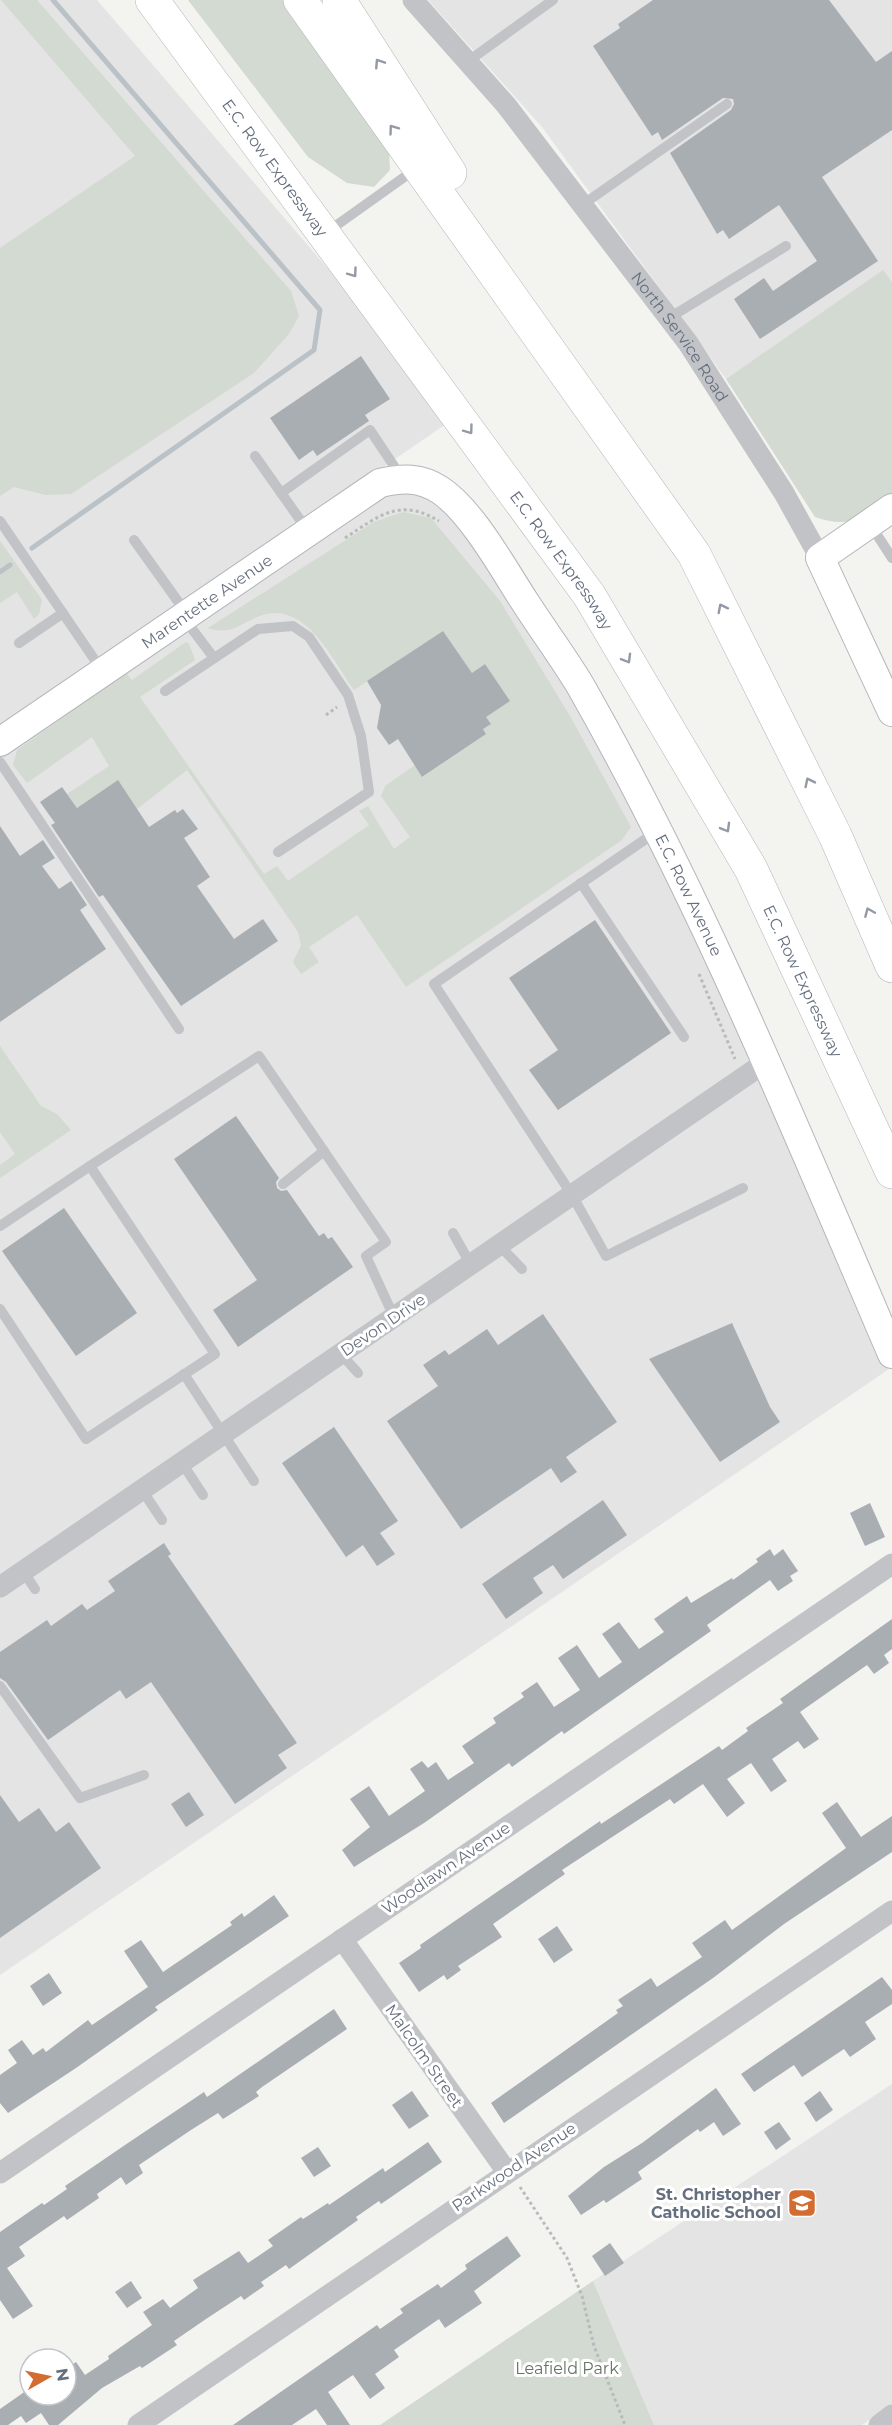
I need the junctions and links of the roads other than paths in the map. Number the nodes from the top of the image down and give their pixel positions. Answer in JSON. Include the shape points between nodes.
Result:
{"nodes":[{"id":1,"x":143,"y":0,"type":"edge"},
{"id":2,"x":152,"y":0,"type":"edge"},
{"id":3,"x":300,"y":0,"type":"edge"},
{"id":4,"x":339,"y":0,"type":"edge"},
{"id":5,"x":413,"y":0,"type":"edge"},
{"id":6,"x":553,"y":0,"type":"edge"},
{"id":7,"x":467,"y":62,"type":"junction"},
{"id":8,"x":219,"y":91,"type":"junction"},
{"id":9,"x":727,"y":104,"type":"dead end"},
{"id":10,"x":419,"y":166,"type":"junction"},
{"id":11,"x":582,"y":205,"type":"junction"},
{"id":12,"x":324,"y":234,"type":"junction"},
{"id":13,"x":786,"y":246,"type":"dead end"},
{"id":14,"x":669,"y":318,"type":"junction"},
{"id":15,"x":255,"y":456,"type":"dead end"},
{"id":16,"x":411,"y":479,"type":"junction"},
{"id":17,"x":281,"y":493,"type":"junction"},
{"id":18,"x":881,"y":516,"type":"edge"},
{"id":19,"x":0,"y":521,"type":"edge"},
{"id":20,"x":308,"y":531,"type":"junction"},
{"id":21,"x":134,"y":540,"type":"dead end"},
{"id":22,"x":694,"y":554,"type":"junction"},
{"id":23,"x":820,"y":558,"type":"junction"},
{"id":24,"x":892,"y":558,"type":"edge"},
{"id":25,"x":63,"y":613,"type":"junction"},
{"id":26,"x":185,"y":616,"type":"junction"},
{"id":27,"x":19,"y":643,"type":"dead end"},
{"id":28,"x":214,"y":658,"type":"junction"},
{"id":29,"x":103,"y":672,"type":"junction"},
{"id":30,"x":165,"y":691,"type":"dead end"},
{"id":31,"x":892,"y":712,"type":"edge"},
{"id":32,"x":0,"y":742,"type":"edge"},
{"id":33,"x":0,"y":762,"type":"edge"},
{"id":34,"x":658,"y":830,"type":"junction"},
{"id":35,"x":278,"y":852,"type":"dead end"},
{"id":36,"x":581,"y":883,"type":"junction"},
{"id":37,"x":892,"y":966,"type":"edge"},
{"id":38,"x":179,"y":1029,"type":"dead end"},
{"id":39,"x":684,"y":1037,"type":"dead end"},
{"id":40,"x":766,"y":1062,"type":"junction"},
{"id":41,"x":324,"y":1151,"type":"junction"},
{"id":42,"x":90,"y":1166,"type":"junction"},
{"id":43,"x":892,"y":1172,"type":"edge"},
{"id":44,"x":283,"y":1184,"type":"dead end"},
{"id":45,"x":743,"y":1188,"type":"dead end"},
{"id":46,"x":572,"y":1195,"type":"junction"},
{"id":47,"x":0,"y":1226,"type":"edge"},
{"id":48,"x":453,"y":1233,"type":"dead end"},
{"id":49,"x":499,"y":1245,"type":"junction"},
{"id":50,"x":471,"y":1265,"type":"junction"},
{"id":51,"x":522,"y":1269,"type":"dead end"},
{"id":52,"x":0,"y":1309,"type":"edge"},
{"id":53,"x":394,"y":1317,"type":"junction"},
{"id":54,"x":341,"y":1353,"type":"junction"},
{"id":55,"x":892,"y":1354,"type":"edge"},
{"id":56,"x":358,"y":1373,"type":"dead end"},
{"id":57,"x":184,"y":1374,"type":"junction"},
{"id":58,"x":223,"y":1434,"type":"junction"},
{"id":59,"x":182,"y":1463,"type":"junction"},
{"id":60,"x":254,"y":1481,"type":"dead end"},
{"id":61,"x":142,"y":1490,"type":"junction"},
{"id":62,"x":203,"y":1495,"type":"dead end"},
{"id":63,"x":162,"y":1520,"type":"dead end"},
{"id":64,"x":892,"y":1564,"type":"edge"},
{"id":65,"x":0,"y":1587,"type":"edge"},
{"id":66,"x":0,"y":1686,"type":"edge"},
{"id":67,"x":144,"y":1775,"type":"dead end"},
{"id":68,"x":892,"y":1911,"type":"edge"},
{"id":69,"x":342,"y":1939,"type":"junction"},
{"id":70,"x":0,"y":2173,"type":"edge"},
{"id":71,"x":511,"y":2176,"type":"junction"},
{"id":72,"x":892,"y":2415,"type":"edge"},
{"id":73,"x":138,"y":2425,"type":"edge"},
{"id":74,"x":879,"y":2425,"type":"edge"}],
"edges":[{"from":1,"to":8,"type":"highway"},
{"from":2,"to":8,"type":"highway","name":"E.C. Row Expressway"},
{"from":10,"to":3,"type":"highway","one_way":true},
{"from":22,"to":4,"type":"highway","one_way":true},
{"from":5,"to":7,"type":"street","name":"North Service Road"},
{"from":6,"to":7,"type":"lane"},
{"from":7,"to":11,"type":"street","name":"North Service Road","via":[[506,105]]},
{"from":8,"to":12,"type":"highway","name":"E.C. Row Expressway"},
{"from":9,"to":11,"type":"lane"},
{"from":10,"to":12,"type":"lane"},
{"from":10,"to":22,"type":"highway"},
{"from":11,"to":14,"type":"street","name":"North Service Road"},
{"from":12,"to":43,"type":"highway","name":"E.C. Row Expressway","one_way":true,"via":[[589,595],[751,869]]},
{"from":13,"to":14,"type":"lane"},
{"from":14,"to":23,"type":"street","name":"North Service Road","via":[[784,493]]},
{"from":15,"to":17,"type":"lane"},
{"from":16,"to":17,"type":"lane","via":[[370,430]]},
{"from":16,"to":20,"type":"street","name":"Marentette Avenue","via":[[380,483]]},
{"from":16,"to":34,"type":"street","name":"E.C. Row Avenue","via":[[441,491],[480,534],[579,683]]},
{"from":17,"to":20,"type":"lane"},
{"from":18,"to":23,"type":"street"},
{"from":18,"to":24,"type":"lane"},
{"from":19,"to":25,"type":"lane"},
{"from":20,"to":26,"type":"street","name":"Marentette Avenue"},
{"from":21,"to":26,"type":"lane"},
{"from":37,"to":22,"type":"highway","one_way":true,"via":[[835,835]]},
{"from":23,"to":31,"type":"street","name":"North Service Road"},
{"from":25,"to":27,"type":"lane"},
{"from":25,"to":29,"type":"lane"},
{"from":26,"to":28,"type":"lane"},
{"from":26,"to":29,"type":"street","name":"Marentette Avenue"},
{"from":28,"to":30,"type":"lane"},
{"from":28,"to":35,"type":"lane","via":[[258,630],[293,626],[309,637],[348,695],[361,736],[369,792]]},
{"from":29,"to":32,"type":"street","name":"Marentette Avenue"},
{"from":33,"to":38,"type":"lane"},
{"from":34,"to":36,"type":"lane"},
{"from":34,"to":40,"type":"street","name":"E.C. Row Avenue"},
{"from":36,"to":39,"type":"lane"},
{"from":36,"to":46,"type":"lane","via":[[434,984]]},
{"from":40,"to":46,"type":"street","name":"Devon Drive"},
{"from":40,"to":55,"type":"street","name":"E.C. Row Avenue"},
{"from":41,"to":42,"type":"lane","via":[[259,1056]]},
{"from":41,"to":44,"type":"lane"},
{"from":41,"to":53,"type":"lane","via":[[386,1242],[366,1256]]},
{"from":42,"to":47,"type":"lane"},
{"from":42,"to":57,"type":"lane","via":[[215,1354]]},
{"from":45,"to":46,"type":"lane","via":[[606,1256]]},
{"from":46,"to":49,"type":"street","name":"Devon Drive"},
{"from":48,"to":50,"type":"lane"},
{"from":49,"to":50,"type":"street","name":"Devon Drive"},
{"from":49,"to":51,"type":"lane"},
{"from":50,"to":53,"type":"street","name":"Devon Drive"},
{"from":52,"to":57,"type":"lane","via":[[86,1439]]},
{"from":53,"to":54,"type":"street","name":"Devon Drive"},
{"from":54,"to":56,"type":"lane"},
{"from":54,"to":58,"type":"street","name":"Devon Drive"},
{"from":57,"to":58,"type":"lane"},
{"from":58,"to":59,"type":"street","name":"Devon Drive"},
{"from":58,"to":60,"type":"lane"},
{"from":59,"to":61,"type":"street","name":"Devon Drive"},
{"from":59,"to":62,"type":"lane"},
{"from":61,"to":63,"type":"lane"},
{"from":61,"to":65,"type":"street","name":"Devon Drive","via":[[29,1580]]},
{"from":64,"to":69,"type":"street","name":"Woodlawn Avenue"},
{"from":66,"to":67,"type":"lane","via":[[80,1798]]},
{"from":68,"to":71,"type":"street","name":"Parkwood Avenue"},
{"from":69,"to":70,"type":"street","name":"Woodlawn Avenue"},
{"from":69,"to":71,"type":"street","name":"Malcolm Street"},
{"from":71,"to":73,"type":"street","name":"Parkwood Avenue"},
{"from":72,"to":74,"type":"street"}]}
